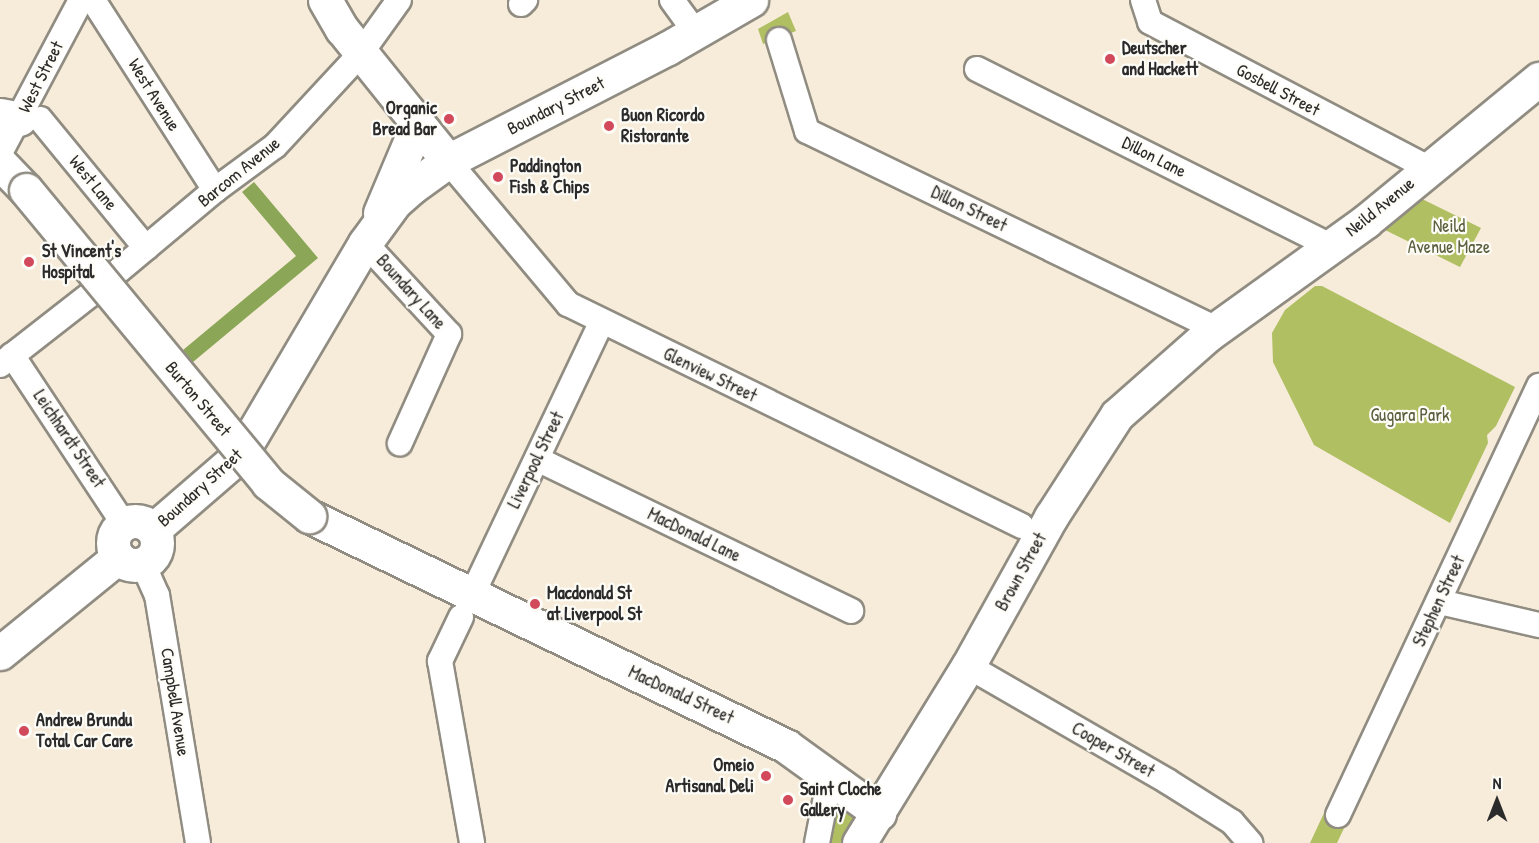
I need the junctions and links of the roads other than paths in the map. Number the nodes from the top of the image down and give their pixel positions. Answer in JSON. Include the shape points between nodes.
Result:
{"nodes":[{"id":1,"x":81,"y":0,"type":"edge"},
{"id":2,"x":93,"y":0,"type":"edge"},
{"id":3,"x":325,"y":0,"type":"edge"},
{"id":4,"x":399,"y":0,"type":"edge"},
{"id":5,"x":672,"y":0,"type":"edge"},
{"id":6,"x":752,"y":0,"type":"edge"},
{"id":7,"x":1143,"y":0,"type":"edge"},
{"id":8,"x":696,"y":33,"type":"junction"},
{"id":9,"x":779,"y":40,"type":"dead end"},
{"id":10,"x":361,"y":53,"type":"junction"},
{"id":11,"x":978,"y":69,"type":"dead end"},
{"id":12,"x":1539,"y":80,"type":"edge"},
{"id":13,"x":20,"y":118,"type":"edge"},
{"id":14,"x":418,"y":123,"type":"junction"},
{"id":15,"x":0,"y":153,"type":"edge"},
{"id":16,"x":448,"y":161,"type":"junction"},
{"id":17,"x":0,"y":163,"type":"edge"},
{"id":18,"x":1428,"y":168,"type":"junction"},
{"id":19,"x":215,"y":190,"type":"junction"},
{"id":20,"x":370,"y":236,"type":"junction"},
{"id":21,"x":1331,"y":246,"type":"junction"},
{"id":22,"x":146,"y":248,"type":"junction"},
{"id":23,"x":111,"y":277,"type":"dead end"},
{"id":24,"x":92,"y":293,"type":"dead end"},
{"id":25,"x":602,"y":323,"type":"junction"},
{"id":26,"x":1217,"y":329,"type":"junction"},
{"id":27,"x":6,"y":360,"type":"edge"},
{"id":28,"x":1539,"y":386,"type":"edge"},
{"id":29,"x":400,"y":443,"type":"dead end"},
{"id":30,"x":537,"y":459,"type":"junction"},
{"id":31,"x":1022,"y":526,"type":"dead end"},
{"id":32,"x":138,"y":527,"type":"junction"},
{"id":33,"x":130,"y":560,"type":"junction"},
{"id":34,"x":1440,"y":602,"type":"junction"},
{"id":35,"x":466,"y":607,"type":"junction"},
{"id":36,"x":851,"y":611,"type":"dead end"},
{"id":37,"x":1539,"y":625,"type":"edge"},
{"id":38,"x":0,"y":653,"type":"edge"},
{"id":39,"x":968,"y":666,"type":"junction"},
{"id":40,"x":830,"y":776,"type":"junction"},
{"id":41,"x":879,"y":813,"type":"junction"},
{"id":42,"x":1338,"y":815,"type":"dead end"},
{"id":43,"x":198,"y":843,"type":"edge"},
{"id":44,"x":472,"y":843,"type":"edge"},
{"id":45,"x":817,"y":843,"type":"edge"},
{"id":46,"x":859,"y":843,"type":"edge"},
{"id":47,"x":1250,"y":843,"type":"edge"}],
"edges":[{"from":1,"to":13,"type":"street","name":"West Street"},
{"from":2,"to":19,"type":"street","name":"West Avenue"},
{"from":3,"to":10,"type":"street"},
{"from":4,"to":10,"type":"street","name":"Barcom Avenue"},
{"from":5,"to":8,"type":"street"},
{"from":6,"to":8,"type":"street","name":"Boundary Street"},
{"from":7,"to":18,"type":"street","name":"Gosbell Street","via":[[1150,22]]},
{"from":8,"to":16,"type":"street","name":"Boundary Street"},
{"from":9,"to":26,"type":"street","name":"Dillon Street","via":[[807,131]]},
{"from":10,"to":14,"type":"street"},
{"from":10,"to":19,"type":"street","name":"Barcom Avenue","via":[[275,146]]},
{"from":11,"to":21,"type":"street","name":"Dillon Lane"},
{"from":12,"to":18,"type":"street","name":"Neild Avenue"},
{"from":13,"to":15,"type":"street","name":"West Street"},
{"from":13,"to":22,"type":"street","name":"West Lane"},
{"from":14,"to":16,"type":"street"},
{"from":14,"to":20,"type":"street","name":"Boundary Street"},
{"from":16,"to":20,"type":"street","name":"Boundary Street","via":[[395,202]]},
{"from":16,"to":25,"type":"street","name":"Glenview Street","via":[[568,304]]},
{"from":17,"to":35,"type":"street","name":"Burton Street","bridge":true,"via":[[268,483],[309,516]]},
{"from":18,"to":21,"type":"street","name":"Neild Avenue"},
{"from":19,"to":22,"type":"street","name":"Barcom Avenue"},
{"from":20,"to":29,"type":"street","name":"Boundary Lane","via":[[449,334]]},
{"from":20,"to":32,"type":"street","name":"Boundary Street","via":[[251,441],[232,463]]},
{"from":21,"to":26,"type":"street","name":"Neild Avenue"},
{"from":22,"to":23,"type":"street","name":"Barcom Avenue"},
{"from":24,"to":27,"type":"street"},
{"from":25,"to":30,"type":"street","name":"Liverpool Street"},
{"from":25,"to":31,"type":"street","name":"Glenview Street"},
{"from":26,"to":39,"type":"street","name":"Brown Street","via":[[1117,415],[1051,517]]},
{"from":27,"to":32,"type":"street","name":"Leichhardt Street"},
{"from":28,"to":34,"type":"street","name":"Stephen Street"},
{"from":30,"to":35,"type":"street","name":"Liverpool Street"},
{"from":30,"to":36,"type":"street","name":"MacDonald Lane"},
{"from":32,"to":33,"type":"street","via":[[156,549]]},
{"from":33,"to":38,"type":"street"},
{"from":33,"to":43,"type":"street","name":"Campbell Avenue","via":[[157,595]]},
{"from":34,"to":37,"type":"street"},
{"from":34,"to":42,"type":"street","name":"Stephen Street"},
{"from":35,"to":40,"type":"street","name":"MacDonald Street","via":[[786,746]]},
{"from":35,"to":44,"type":"street","name":"Liverpool Street","via":[[440,661]]},
{"from":39,"to":41,"type":"street","name":"Brown Street"},
{"from":39,"to":47,"type":"street","name":"Cooper Street","via":[[1232,822]]},
{"from":40,"to":41,"type":"street","name":"MacDonald Street"},
{"from":40,"to":45,"type":"street"},
{"from":41,"to":46,"type":"street","name":"Brown Street"}]}
